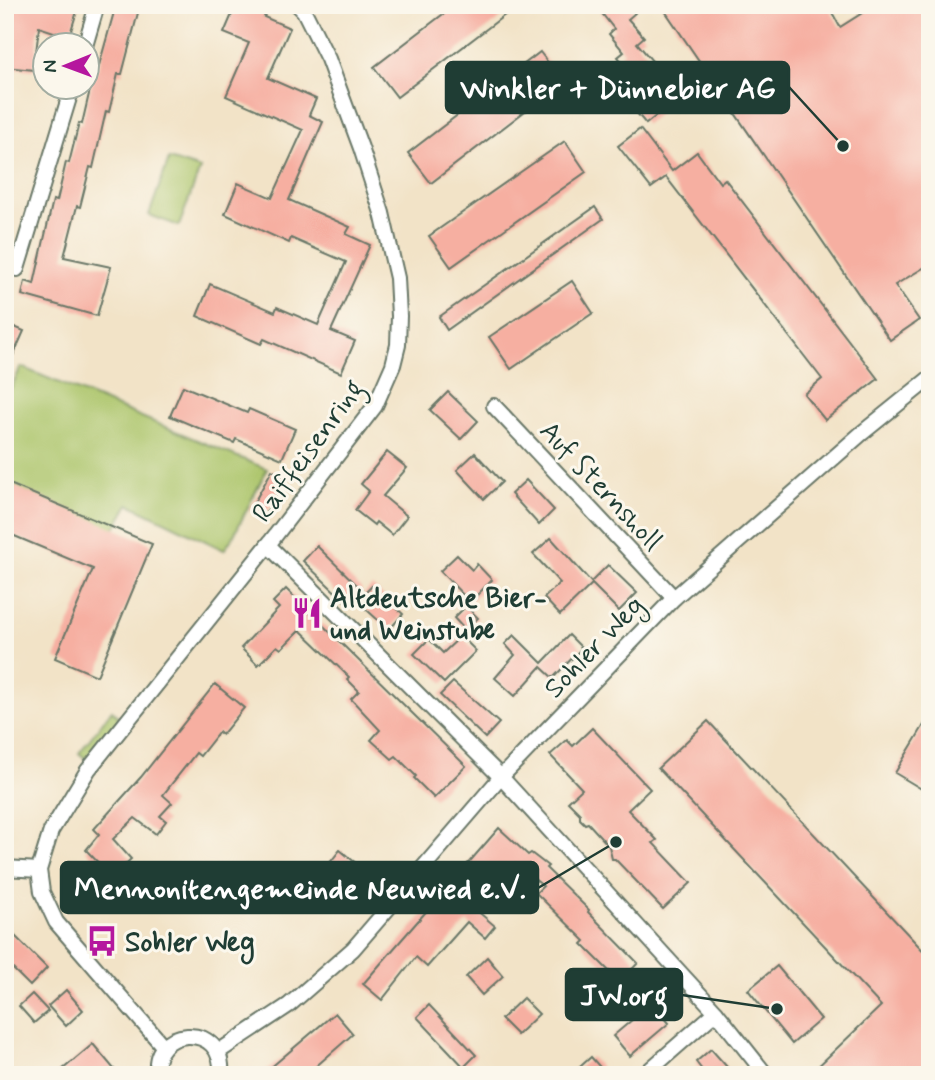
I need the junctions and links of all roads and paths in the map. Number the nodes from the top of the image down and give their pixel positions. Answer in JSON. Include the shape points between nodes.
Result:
{"nodes":[{"id":1,"x":97,"y":5,"type":"edge"},
{"id":2,"x":298,"y":5,"type":"edge"},
{"id":3,"x":89,"y":32,"type":"edge"},
{"id":4,"x":68,"y":102,"type":"edge"},
{"id":5,"x":17,"y":269,"type":"dead end"},
{"id":6,"x":930,"y":377,"type":"edge"},
{"id":7,"x":494,"y":406,"type":"dead end"},
{"id":8,"x":268,"y":545,"type":"junction"},
{"id":9,"x":674,"y":598,"type":"junction"},
{"id":10,"x":501,"y":777,"type":"junction"},
{"id":11,"x":5,"y":868,"type":"edge"},
{"id":12,"x":39,"y":870,"type":"junction"},
{"id":13,"x":716,"y":1012,"type":"junction"},
{"id":14,"x":164,"y":1047,"type":"junction"},
{"id":15,"x":218,"y":1052,"type":"junction"},
{"id":16,"x":158,"y":1075,"type":"edge"},
{"id":17,"x":222,"y":1075,"type":"edge"},
{"id":18,"x":644,"y":1075,"type":"edge"},
{"id":19,"x":766,"y":1075,"type":"edge"}],
"edges":[{"from":1,"to":3,"type":"street"},
{"from":2,"to":8,"type":"street","name":"Raiffeisenring","via":[[328,59],[382,213],[397,278],[398,345],[375,406]]},
{"from":4,"to":5,"type":"street"},
{"from":6,"to":9,"type":"street","name":"Sohler Weg"},
{"from":7,"to":9,"type":"street","name":"Auf Sternsholl"},
{"from":8,"to":10,"type":"street"},
{"from":8,"to":12,"type":"street","name":"Raiffeisenring","via":[[88,770],[51,831]]},
{"from":9,"to":10,"type":"street","name":"Sohler Weg"},
{"from":10,"to":13,"type":"street"},
{"from":10,"to":15,"type":"street","name":"Sohler Weg","via":[[352,948],[289,1005]]},
{"from":11,"to":12,"type":"street"},
{"from":12,"to":14,"type":"street","name":"Raiffeisenring","via":[[56,922]]},
{"from":13,"to":18,"type":"street"},
{"from":13,"to":19,"type":"street"},
{"from":14,"to":15,"type":"street","via":[[173,1039],[199,1036]]},
{"from":14,"to":16,"type":"street","via":[[158,1058]]},
{"from":15,"to":17,"type":"street"}]}
